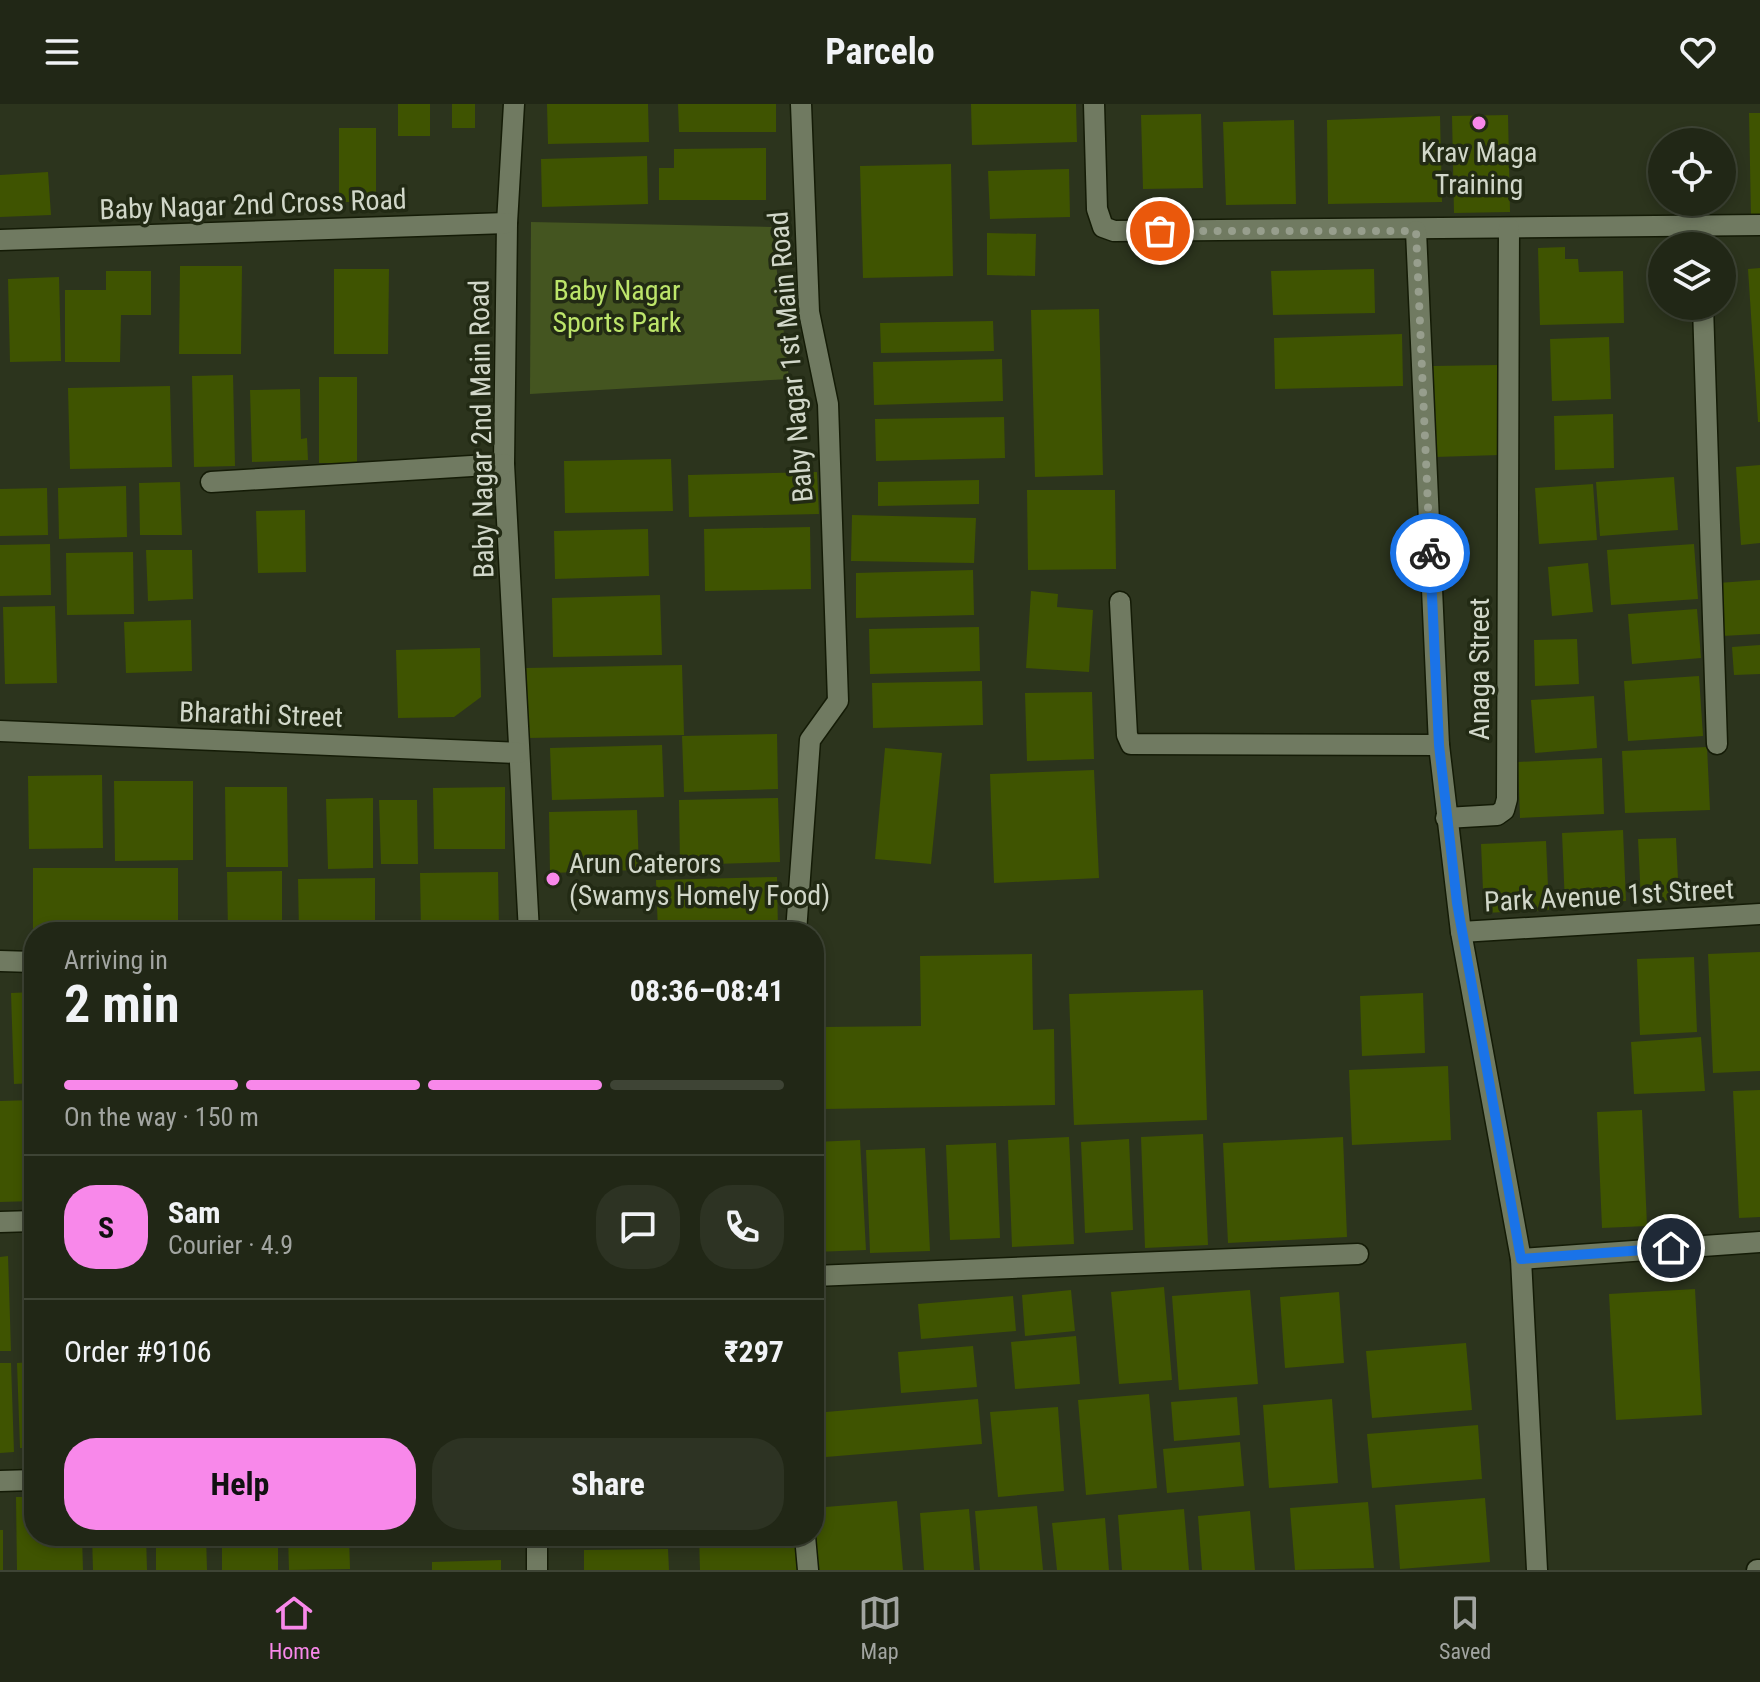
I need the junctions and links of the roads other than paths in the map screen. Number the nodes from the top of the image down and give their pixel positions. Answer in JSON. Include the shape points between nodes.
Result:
{"nodes":[{"id":1,"x":514,"y":104,"type":"edge"},
{"id":2,"x":801,"y":104,"type":"edge"},
{"id":3,"x":1094,"y":104,"type":"edge"},
{"id":4,"x":507,"y":223,"type":"junction"},
{"id":5,"x":1760,"y":225,"type":"edge"},
{"id":6,"x":1509,"y":228,"type":"junction"},
{"id":7,"x":1416,"y":231,"type":"junction"},
{"id":8,"x":1722,"y":232,"type":"edge"},
{"id":9,"x":1648,"y":234,"type":"edge"},
{"id":10,"x":0,"y":240,"type":"edge"},
{"id":11,"x":1703,"y":320,"type":"edge"},
{"id":12,"x":504,"y":464,"type":"junction"},
{"id":13,"x":211,"y":482,"type":"dead end"},
{"id":14,"x":1120,"y":602,"type":"dead end"},
{"id":15,"x":0,"y":731,"type":"edge"},
{"id":16,"x":1717,"y":744,"type":"dead end"},
{"id":17,"x":1439,"y":745,"type":"junction"},
{"id":18,"x":519,"y":753,"type":"junction"},
{"id":19,"x":1446,"y":818,"type":"junction"},
{"id":20,"x":1760,"y":914,"type":"edge"},
{"id":21,"x":528,"y":922,"type":"edge"},
{"id":22,"x":797,"y":922,"type":"edge"},
{"id":23,"x":1461,"y":932,"type":"junction"},
{"id":24,"x":0,"y":961,"type":"edge"},
{"id":25,"x":24,"y":962,"type":"edge"},
{"id":26,"x":24,"y":1221,"type":"edge"},
{"id":27,"x":0,"y":1222,"type":"edge"},
{"id":28,"x":1760,"y":1242,"type":"edge"},
{"id":29,"x":1358,"y":1254,"type":"dead end"},
{"id":30,"x":1521,"y":1259,"type":"junction"},
{"id":31,"x":824,"y":1276,"type":"edge"},
{"id":32,"x":24,"y":1480,"type":"edge"},
{"id":33,"x":0,"y":1481,"type":"edge"},
{"id":34,"x":537,"y":1546,"type":"edge"},
{"id":35,"x":806,"y":1546,"type":"edge"},
{"id":36,"x":537,"y":1570,"type":"edge"},
{"id":37,"x":808,"y":1570,"type":"edge"},
{"id":38,"x":1537,"y":1570,"type":"edge"}],
"edges":[{"from":1,"to":4,"type":"street","name":"Baby Nagar 2nd Main Road"},
{"from":2,"to":22,"type":"street","name":"Baby Nagar 1st Main Road","via":[[809,312],[828,404],[838,701],[810,740]]},
{"from":3,"to":7,"type":"street","via":[[1097,209],[1103,227]]},
{"from":4,"to":10,"type":"street","name":"Baby Nagar 2nd Cross Road"},
{"from":4,"to":12,"type":"street","name":"Baby Nagar 2nd Main Road"},
{"from":5,"to":8,"type":"street"},
{"from":6,"to":7,"type":"street"},
{"from":6,"to":9,"type":"street"},
{"from":6,"to":19,"type":"street","name":"Anaga Street","via":[[1507,799],[1497,815]]},
{"from":7,"to":17,"type":"street"},
{"from":11,"to":16,"type":"street"},
{"from":12,"to":13,"type":"street"},
{"from":12,"to":18,"type":"street","name":"Baby Nagar 2nd Main Road"},
{"from":14,"to":17,"type":"street","via":[[1131,744]]},
{"from":15,"to":18,"type":"street","name":"Bharathi Street"},
{"from":17,"to":19,"type":"street"},
{"from":18,"to":21,"type":"street","name":"Baby Nagar 2nd Main Road"},
{"from":19,"to":23,"type":"street"},
{"from":20,"to":23,"type":"street","name":"Park Avenue 1st Street"},
{"from":23,"to":30,"type":"street"},
{"from":24,"to":25,"type":"street"},
{"from":26,"to":27,"type":"street"},
{"from":28,"to":30,"type":"street"},
{"from":29,"to":31,"type":"street"},
{"from":30,"to":38,"type":"street"},
{"from":32,"to":33,"type":"street"},
{"from":34,"to":36,"type":"street"},
{"from":35,"to":37,"type":"street"}]}
